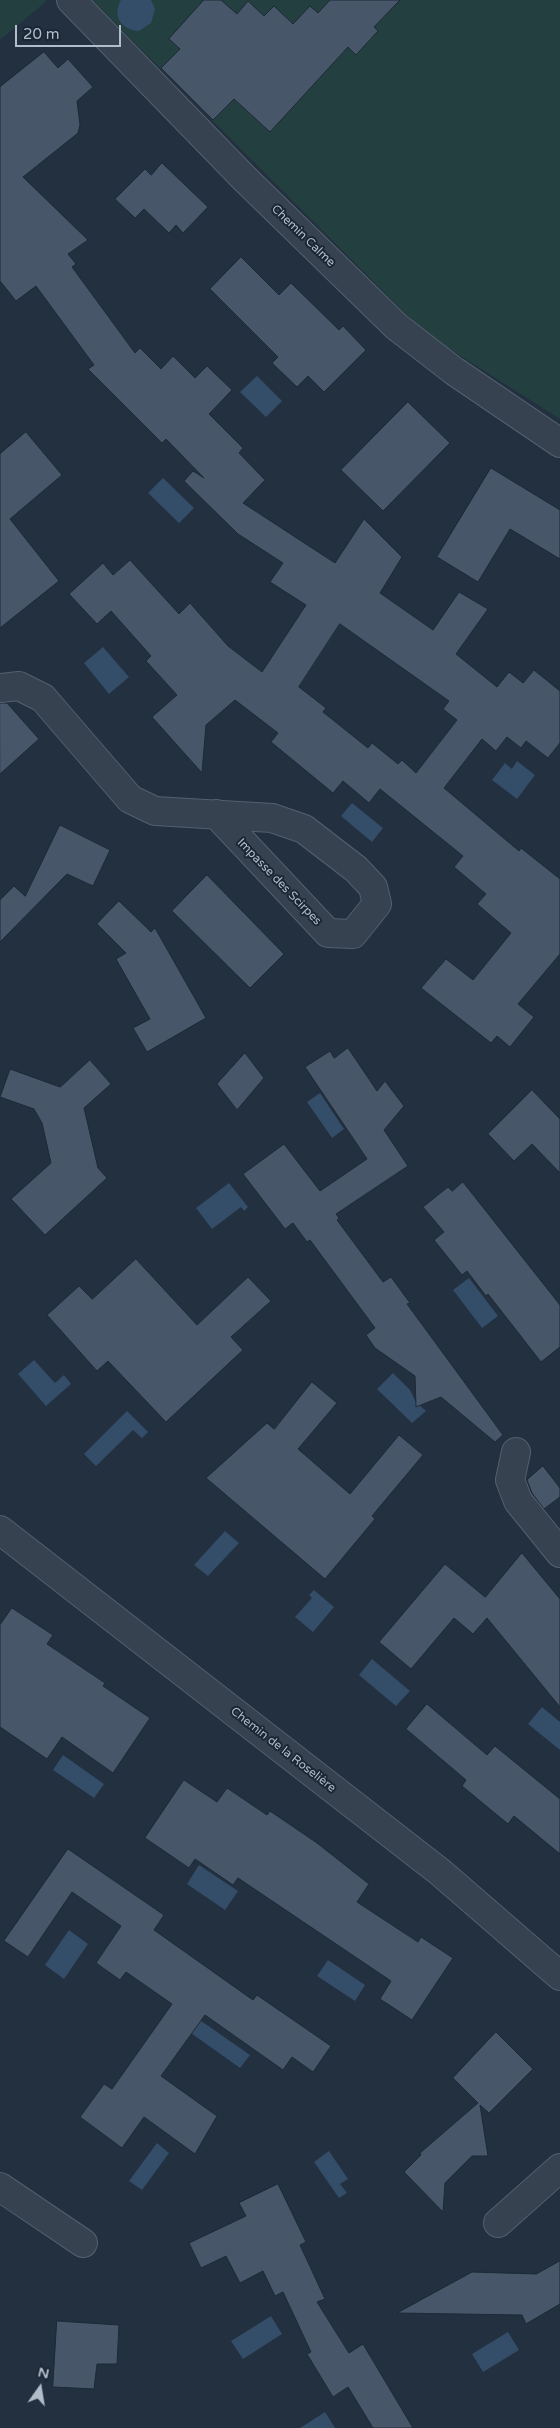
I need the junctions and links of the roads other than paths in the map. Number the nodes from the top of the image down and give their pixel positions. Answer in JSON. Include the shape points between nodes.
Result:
{"nodes":[{"id":1,"x":71,"y":0,"type":"edge"},
{"id":2,"x":560,"y":443,"type":"edge"},
{"id":3,"x":0,"y":688,"type":"edge"},
{"id":4,"x":216,"y":814,"type":"junction"},
{"id":5,"x":516,"y":1452,"type":"dead end"},
{"id":6,"x":0,"y":1530,"type":"edge"},
{"id":7,"x":560,"y":1553,"type":"edge"},
{"id":8,"x":560,"y":1976,"type":"edge"},
{"id":9,"x":560,"y":2168,"type":"edge"},
{"id":10,"x":0,"y":2187,"type":"edge"},
{"id":11,"x":498,"y":2223,"type":"dead end"},
{"id":12,"x":83,"y":2243,"type":"dead end"}],
"edges":[{"from":1,"to":2,"type":"street","name":"Chemin Calme","via":[[244,178],[397,327],[454,371]]},
{"from":3,"to":4,"type":"street","name":"Impasse des Scirpes","via":[[19,686],[43,698],[130,799],[155,811]]},
{"from":4,"to":4,"type":"street","name":"Impasse des Scirpes","via":[[272,818],[304,829],[356,869],[373,887],[377,904],[353,934],[328,933]]},
{"from":5,"to":7,"type":"street","via":[[510,1480],[518,1502]]},
{"from":6,"to":8,"type":"street","name":"Chemin de la Roselière","via":[[440,1872]]},
{"from":9,"to":11,"type":"street"},
{"from":10,"to":12,"type":"street"}]}
